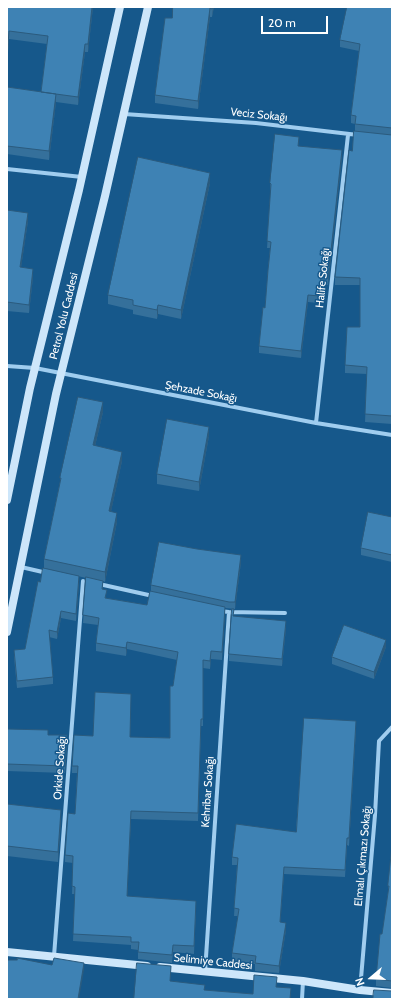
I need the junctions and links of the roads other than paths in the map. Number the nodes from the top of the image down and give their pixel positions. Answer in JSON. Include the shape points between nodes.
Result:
{"nodes":[{"id":1,"x":120,"y":7,"type":"edge"},
{"id":2,"x":148,"y":7,"type":"edge"},
{"id":3,"x":123,"y":114,"type":"junction"},
{"id":4,"x":348,"y":134,"type":"junction"},
{"id":5,"x":363,"y":136,"type":"edge"},
{"id":6,"x":7,"y":169,"type":"edge"},
{"id":7,"x":82,"y":177,"type":"junction"},
{"id":8,"x":7,"y":366,"type":"edge"},
{"id":9,"x":35,"y":368,"type":"junction"},
{"id":10,"x":61,"y":374,"type":"junction"},
{"id":11,"x":316,"y":423,"type":"junction"},
{"id":12,"x":392,"y":436,"type":"edge"},
{"id":13,"x":7,"y":500,"type":"edge"},
{"id":14,"x":20,"y":567,"type":"junction"},
{"id":15,"x":55,"y":575,"type":"edge"},
{"id":16,"x":76,"y":579,"type":"edge"},
{"id":17,"x":83,"y":581,"type":"junction"},
{"id":18,"x":156,"y":596,"type":"edge"},
{"id":19,"x":214,"y":609,"type":"edge"},
{"id":20,"x":229,"y":612,"type":"junction"},
{"id":21,"x":285,"y":613,"type":"dead end"},
{"id":22,"x":7,"y":632,"type":"edge"},
{"id":23,"x":392,"y":728,"type":"edge"},
{"id":24,"x":7,"y":952,"type":"edge"},
{"id":25,"x":54,"y":956,"type":"junction"},
{"id":26,"x":205,"y":972,"type":"junction"},
{"id":27,"x":303,"y":981,"type":"junction"},
{"id":28,"x":360,"y":990,"type":"junction"},
{"id":29,"x":392,"y":993,"type":"edge"},
{"id":30,"x":302,"y":999,"type":"edge"}],
"edges":[{"from":1,"to":7,"type":"main road","name":"Petrol Yolu Caddesi"},
{"from":2,"to":3,"type":"main road","name":"Petrol Yolu Caddesi"},
{"from":3,"to":4,"type":"street","name":"Veciz Sokağı","via":[[256,123]]},
{"from":3,"to":10,"type":"main road","name":"Petrol Yolu Caddesi"},
{"from":4,"to":5,"type":"street","name":"Veciz Sokağı"},
{"from":4,"to":11,"type":"street","name":"Halife Sokağı"},
{"from":6,"to":7,"type":"street"},
{"from":7,"to":9,"type":"main road","name":"Petrol Yolu Caddesi"},
{"from":8,"to":9,"type":"street","name":"Şehzade Sokağı"},
{"from":9,"to":10,"type":"street","name":"Şehzade Sokağı"},
{"from":9,"to":13,"type":"main road","name":"Petrol Yolu Caddesi"},
{"from":10,"to":11,"type":"street","name":"Şehzade Sokağı"},
{"from":10,"to":14,"type":"main road","name":"Petrol Yolu Caddesi"},
{"from":11,"to":12,"type":"street","name":"Şehzade Sokağı"},
{"from":14,"to":15,"type":"street"},
{"from":14,"to":22,"type":"main road","name":"Petrol Yolu Caddesi"},
{"from":16,"to":17,"type":"street"},
{"from":17,"to":18,"type":"street"},
{"from":17,"to":25,"type":"street","name":"Orkide Sokağı"},
{"from":19,"to":20,"type":"street"},
{"from":20,"to":21,"type":"street"},
{"from":20,"to":26,"type":"street","name":"Kehribar Sokağı"},
{"from":23,"to":28,"type":"street","name":"Elmalı Çıkmazı Sokağı","via":[[379,741],[376,814]]},
{"from":24,"to":25,"type":"main road","name":"Selimiye Caddesi"},
{"from":25,"to":26,"type":"main road","name":"Selimiye Caddesi"},
{"from":26,"to":27,"type":"main road","name":"Selimiye Caddesi"},
{"from":27,"to":28,"type":"main road","name":"Selimiye Caddesi"},
{"from":27,"to":30,"type":"street"},
{"from":28,"to":29,"type":"main road","name":"Selimiye Caddesi"}]}
